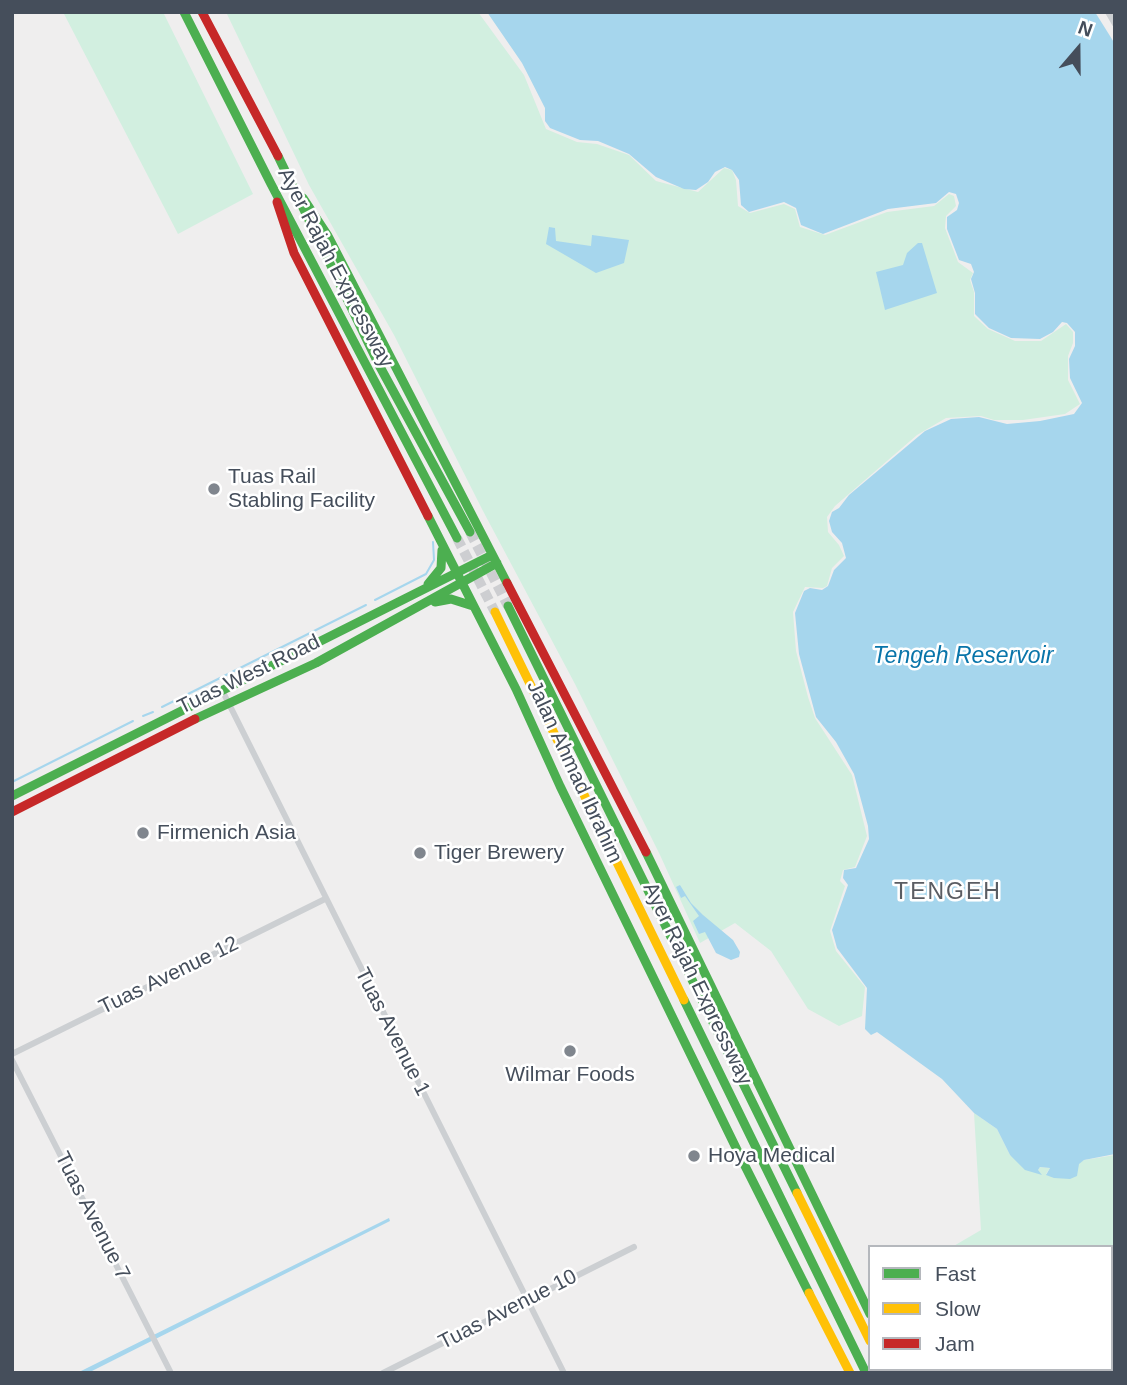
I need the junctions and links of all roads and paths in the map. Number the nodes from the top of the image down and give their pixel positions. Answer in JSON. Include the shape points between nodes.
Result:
{"nodes":[{"id":1,"x":184,"y":12,"type":"edge"},
{"id":2,"x":202,"y":12,"type":"edge"},
{"id":3,"x":208,"y":12,"type":"edge"},
{"id":4,"x":1108,"y":12,"type":"edge"},
{"id":5,"x":1115,"y":24,"type":"edge"},
{"id":6,"x":236,"y":78,"type":"junction"},
{"id":7,"x":271,"y":184,"type":"junction"},
{"id":8,"x":299,"y":195,"type":"junction"},
{"id":9,"x":470,"y":532,"type":"tunnel mouth"},
{"id":10,"x":457,"y":538,"type":"tunnel mouth"},
{"id":11,"x":440,"y":542,"type":"junction"},
{"id":12,"x":495,"y":559,"type":"junction"},
{"id":13,"x":459,"y":579,"type":"junction"},
{"id":14,"x":416,"y":594,"type":"junction"},
{"id":15,"x":423,"y":605,"type":"junction"},
{"id":16,"x":473,"y":606,"type":"junction"},
{"id":17,"x":508,"y":606,"type":"tunnel mouth"},
{"id":18,"x":495,"y":612,"type":"tunnel mouth"},
{"id":19,"x":222,"y":690,"type":"junction"},
{"id":20,"x":229,"y":703,"type":"junction"},
{"id":21,"x":12,"y":796,"type":"edge"},
{"id":22,"x":12,"y":811,"type":"edge"},
{"id":23,"x":325,"y":899,"type":"junction"},
{"id":24,"x":12,"y":1054,"type":"edge"},
{"id":25,"x":12,"y":1060,"type":"edge"},
{"id":26,"x":634,"y":1247,"type":"dead end"},
{"id":27,"x":528,"y":1301,"type":"junction"},
{"id":28,"x":868,"y":1310,"type":"edge"},
{"id":29,"x":868,"y":1337,"type":"edge"},
{"id":30,"x":171,"y":1373,"type":"edge"},
{"id":31,"x":383,"y":1373,"type":"edge"},
{"id":32,"x":564,"y":1373,"type":"edge"},
{"id":33,"x":850,"y":1373,"type":"edge"},
{"id":34,"x":866,"y":1373,"type":"edge"}],
"edges":[{"from":1,"to":7,"type":"main road","name":"Ayer Rajah Expressway"},
{"from":2,"to":6,"type":"main road","name":"Ayer Rajah Expressway"},
{"from":3,"to":6,"type":"main road"},
{"from":4,"to":5,"type":"street"},
{"from":6,"to":8,"type":"main road","name":"Ayer Rajah Expressway"},
{"from":7,"to":10,"type":"main road","name":"Ayer Rajah Expressway"},
{"from":7,"to":11,"type":"main road","name":"Jalan Ahmad Ibrahim","via":[[294,253]]},
{"from":8,"to":9,"type":"main road","name":"Ayer Rajah Expressway","via":[[379,365]]},
{"from":8,"to":12,"type":"main road","name":"Jalan Ahmad Ibrahim","via":[[328,236]]},
{"from":11,"to":13,"type":"main road","name":"Jalan Ahmad Ibrahim"},
{"from":11,"to":14,"type":"main road","via":[[439,573]]},
{"from":12,"to":13,"type":"main road","name":"Tuas West Road"},
{"from":12,"to":28,"type":"main road","name":"Jalan Ahmad Ibrahim","via":[[666,892]]},
{"from":13,"to":14,"type":"main road","name":"Tuas West Road"},
{"from":13,"to":15,"type":"main road","name":"Tuas West Road"},
{"from":13,"to":16,"type":"main road","name":"Jalan Ahmad Ibrahim"},
{"from":14,"to":19,"type":"main road","name":"Tuas West Road"},
{"from":15,"to":16,"type":"main road","via":[[446,599]]},
{"from":15,"to":20,"type":"main road","name":"Tuas West Road","via":[[316,663]]},
{"from":16,"to":33,"type":"main road","name":"Jalan Ahmad Ibrahim"},
{"from":17,"to":29,"type":"main road","name":"Ayer Rajah Expressway"},
{"from":18,"to":34,"type":"main road","name":"Ayer Rajah Expressway"},
{"from":19,"to":20,"type":"street","name":"Tuas Avenue 1"},
{"from":19,"to":21,"type":"main road","name":"Tuas West Road"},
{"from":20,"to":22,"type":"main road","name":"Tuas West Road"},
{"from":20,"to":23,"type":"street","name":"Tuas Avenue 1"},
{"from":23,"to":24,"type":"street","name":"Tuas Avenue 12"},
{"from":23,"to":27,"type":"street","name":"Tuas Avenue 1"},
{"from":25,"to":30,"type":"street","name":"Tuas Avenue 7"},
{"from":26,"to":27,"type":"street","name":"Tuas Avenue 10"},
{"from":27,"to":31,"type":"street","name":"Tuas Avenue 10"},
{"from":27,"to":32,"type":"street","name":"Tuas Avenue 1"}]}
